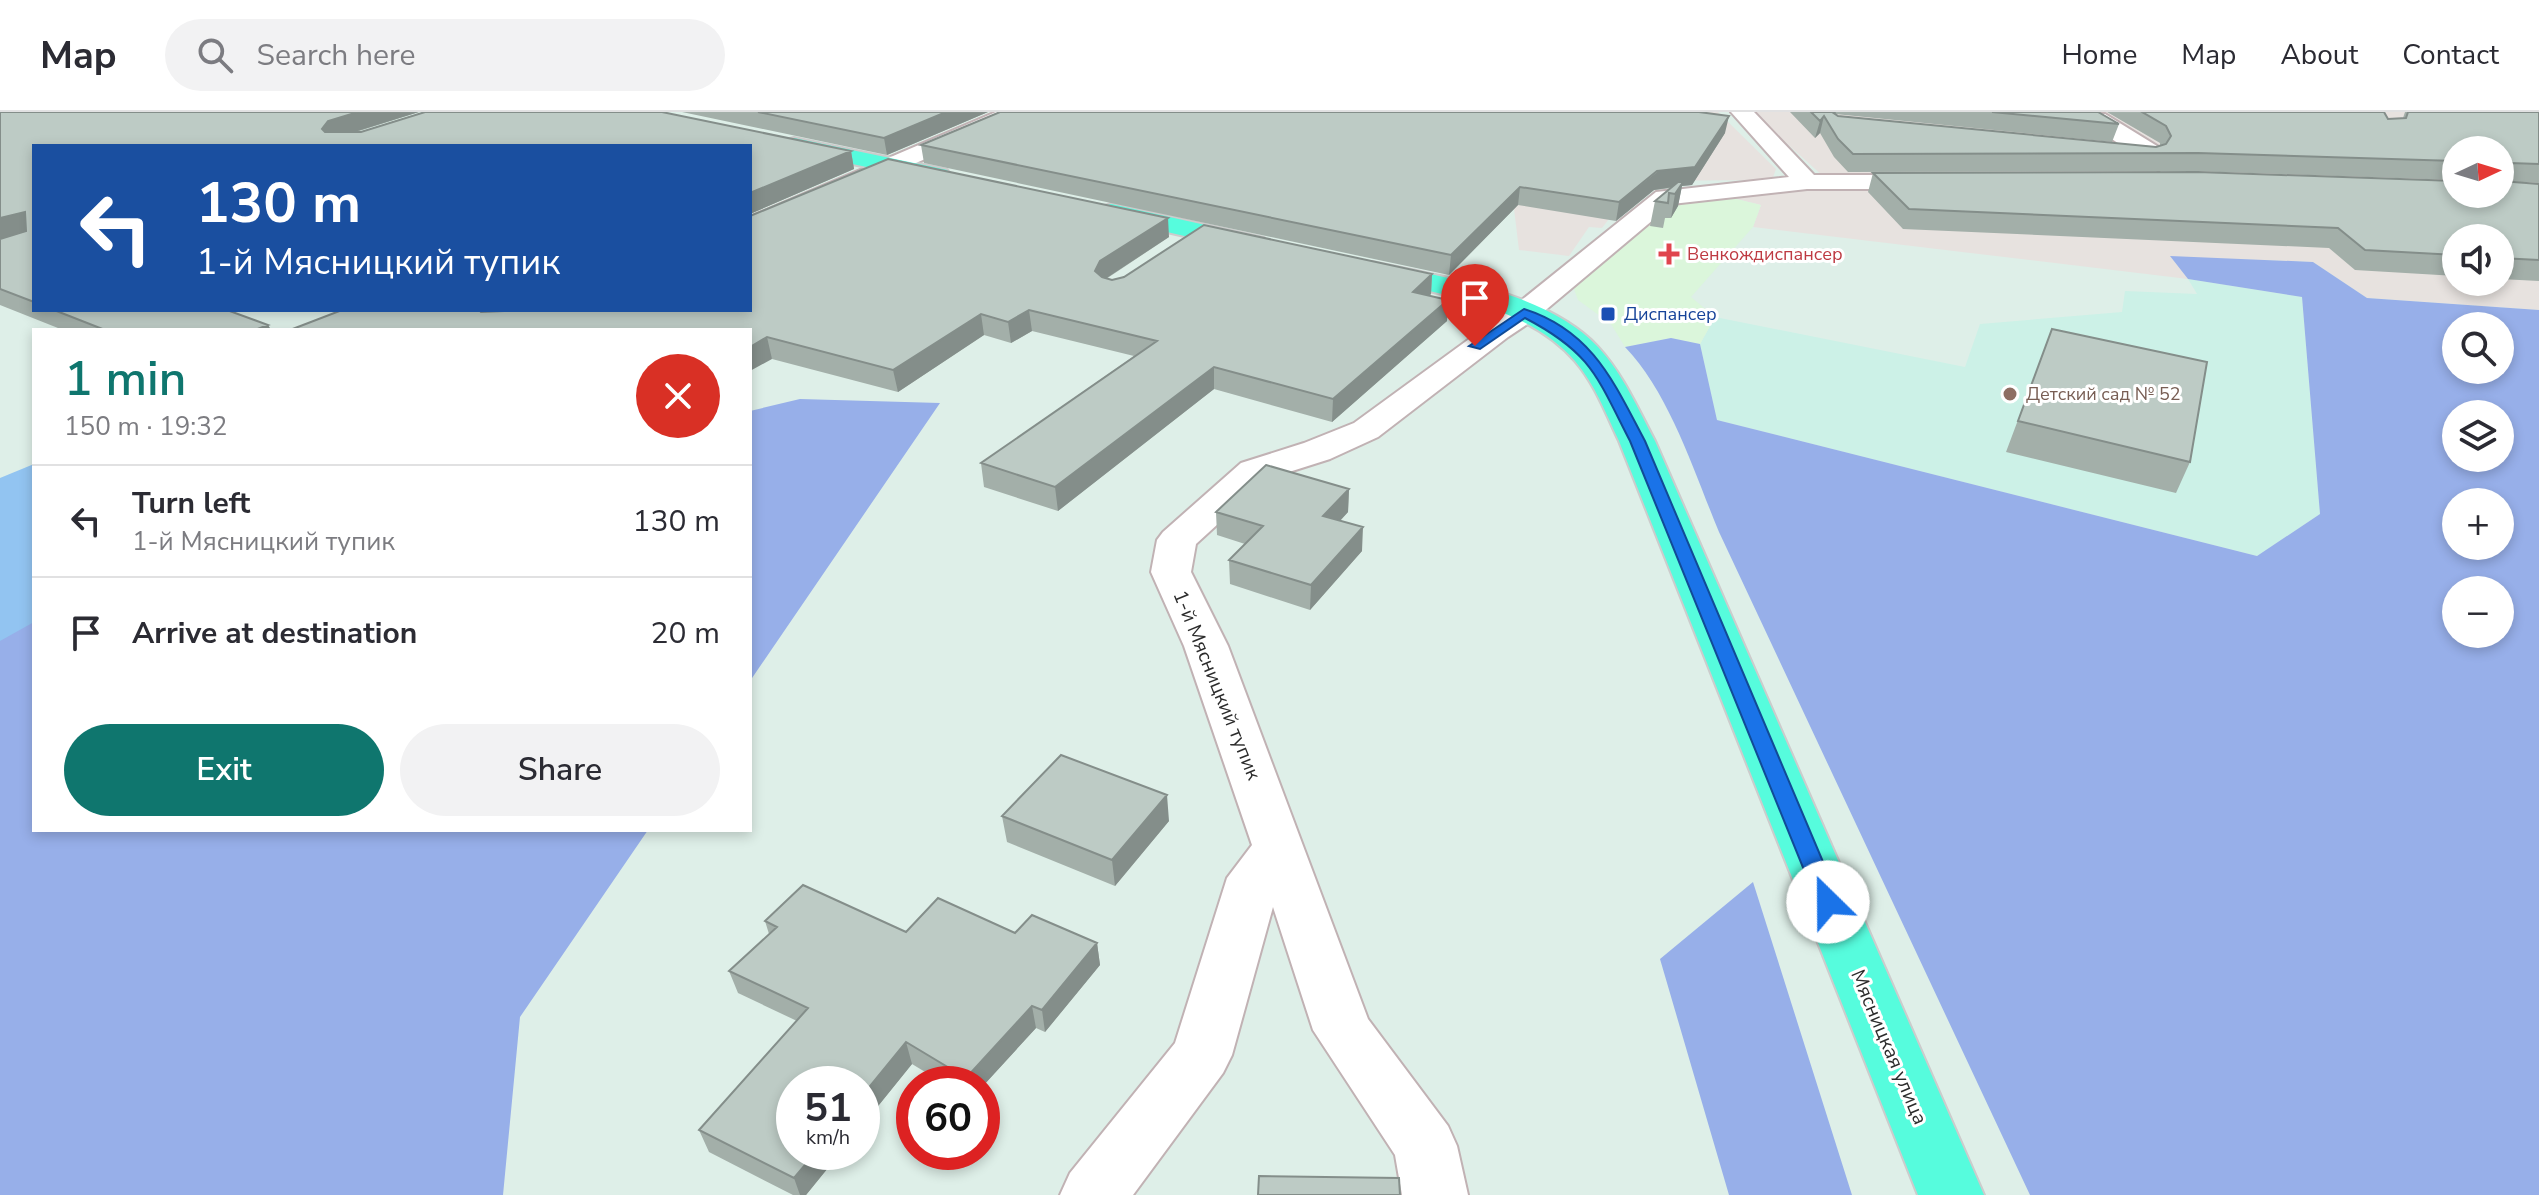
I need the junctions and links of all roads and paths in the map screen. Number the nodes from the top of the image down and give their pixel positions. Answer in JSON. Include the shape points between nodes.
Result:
{"nodes":[{"id":1,"x":1014,"y":112,"type":"edge"},
{"id":2,"x":1742,"y":112,"type":"edge"},
{"id":3,"x":2050,"y":112,"type":"edge"},
{"id":4,"x":758,"y":137,"type":"edge"},
{"id":5,"x":2102,"y":152,"type":"edge"},
{"id":6,"x":2155,"y":155,"type":"junction"},
{"id":7,"x":895,"y":166,"type":"junction"},
{"id":8,"x":1961,"y":181,"type":"edge"},
{"id":9,"x":2145,"y":181,"type":"edge"},
{"id":10,"x":972,"y":182,"type":"edge"},
{"id":11,"x":1807,"y":182,"type":"junction"},
{"id":12,"x":1079,"y":205,"type":"edge"},
{"id":13,"x":752,"y":206,"type":"edge"},
{"id":14,"x":787,"y":212,"type":"junction"},
{"id":15,"x":752,"y":226,"type":"edge"},
{"id":16,"x":1200,"y":232,"type":"junction"},
{"id":17,"x":1286,"y":251,"type":"edge"},
{"id":18,"x":1163,"y":256,"type":"edge"},
{"id":19,"x":1343,"y":264,"type":"edge"},
{"id":20,"x":1524,"y":313,"type":"junction"},
{"id":21,"x":1279,"y":848,"type":"junction"},
{"id":22,"x":1093,"y":1195,"type":"edge"},
{"id":23,"x":1435,"y":1195,"type":"edge"},
{"id":24,"x":1951,"y":1195,"type":"edge"}],
"edges":[{"from":1,"to":7,"type":"street"},
{"from":2,"to":11,"type":"street"},
{"from":3,"to":6,"type":"street","via":[[2097,119]]},
{"from":4,"to":7,"type":"main road"},
{"from":5,"to":6,"type":"street"},
{"from":6,"to":9,"type":"street","via":[[2198,181]]},
{"from":7,"to":10,"type":"main road"},
{"from":7,"to":14,"type":"street"},
{"from":8,"to":11,"type":"street","name":"1-й Мясницкий тупик"},
{"from":11,"to":20,"type":"street","name":"1-й Мясницкий тупик","via":[[1665,197]]},
{"from":12,"to":16,"type":"main road"},
{"from":13,"to":14,"type":"street"},
{"from":14,"to":15,"type":"street"},
{"from":16,"to":17,"type":"main road"},
{"from":16,"to":18,"type":"street"},
{"from":19,"to":20,"type":"main road","name":"Мясницкая улица"},
{"from":20,"to":21,"type":"street","name":"1-й Мясницкий тупик","via":[[1366,430],[1254,471],[1177,540],[1171,572],[1206,646]]},
{"from":20,"to":24,"type":"main road","name":"Мясницкая улица","via":[[1582,347],[1601,370],[1637,441]]},
{"from":21,"to":22,"type":"street","via":[[1254,878],[1202,1055]]},
{"from":21,"to":23,"type":"street","name":"1-й Мясницкий тупик","via":[[1343,1030],[1425,1146]]}]}
